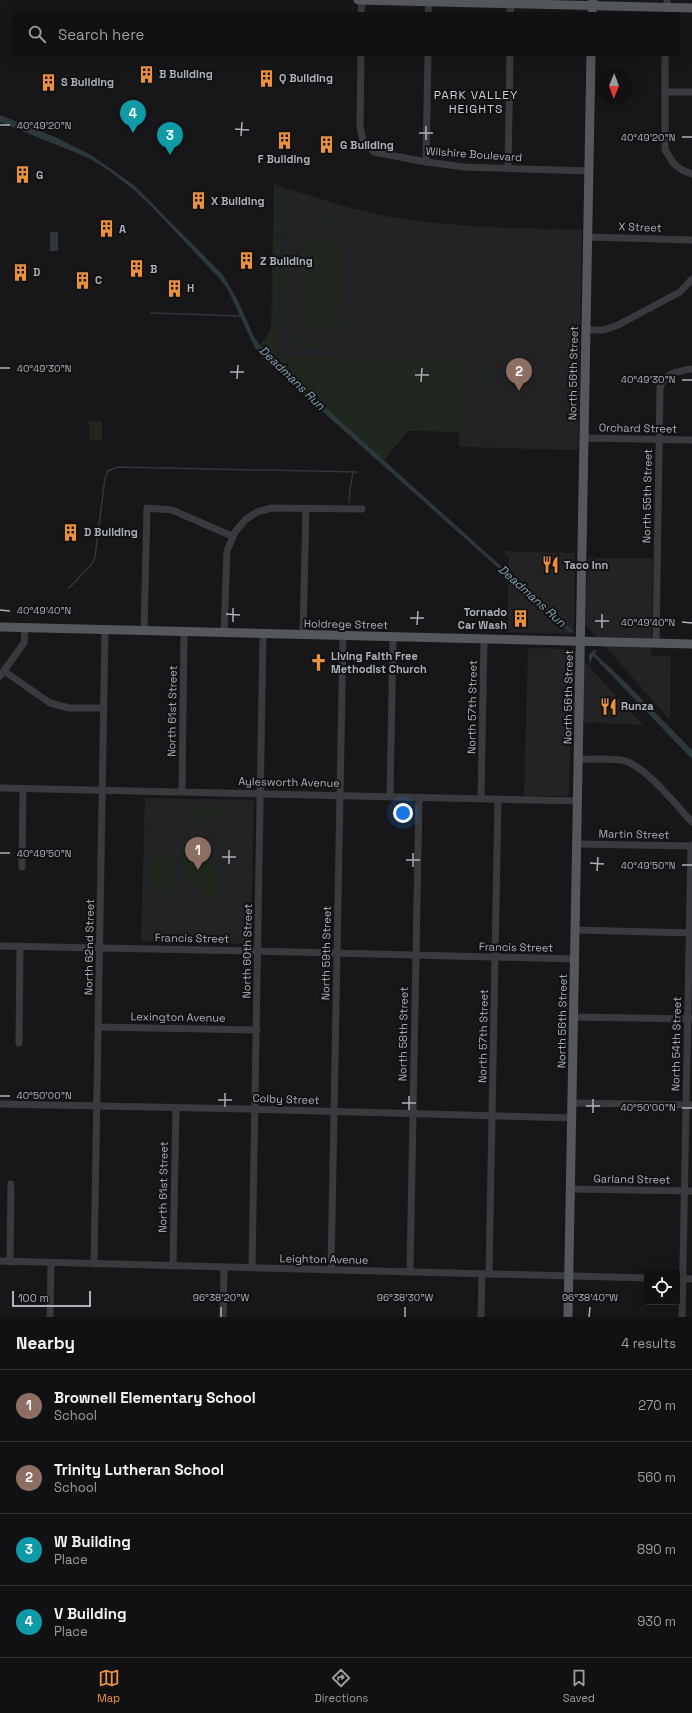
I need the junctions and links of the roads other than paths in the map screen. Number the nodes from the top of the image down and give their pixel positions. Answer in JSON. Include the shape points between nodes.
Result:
{"nodes":[{"id":1,"x":358,"y":0,"type":"edge"},
{"id":2,"x":362,"y":0,"type":"edge"},
{"id":3,"x":429,"y":1,"type":"edge"},
{"id":4,"x":512,"y":2,"type":"edge"},
{"id":5,"x":592,"y":7,"type":"edge"},
{"id":6,"x":666,"y":7,"type":"edge"},
{"id":7,"x":692,"y":8,"type":"edge"},
{"id":8,"x":361,"y":12,"type":"edge"},
{"id":9,"x":428,"y":12,"type":"edge"},
{"id":10,"x":510,"y":12,"type":"edge"},
{"id":11,"x":361,"y":56,"type":"edge"},
{"id":12,"x":428,"y":56,"type":"edge"},
{"id":13,"x":510,"y":56,"type":"edge"},
{"id":14,"x":591,"y":56,"type":"edge"},
{"id":15,"x":665,"y":56,"type":"edge"},
{"id":16,"x":665,"y":92,"type":"junction"},
{"id":17,"x":692,"y":92,"type":"edge"},
{"id":18,"x":426,"y":162,"type":"junction"},
{"id":19,"x":508,"y":169,"type":"junction"},
{"id":20,"x":589,"y":171,"type":"junction"},
{"id":21,"x":692,"y":174,"type":"edge"},
{"id":22,"x":588,"y":237,"type":"junction"},
{"id":23,"x":692,"y":240,"type":"edge"},
{"id":24,"x":692,"y":279,"type":"edge"},
{"id":25,"x":586,"y":330,"type":"junction"},
{"id":26,"x":690,"y":369,"type":"dead end"},
{"id":27,"x":584,"y":438,"type":"junction"},
{"id":28,"x":659,"y":439,"type":"junction"},
{"id":29,"x":692,"y":440,"type":"edge"},
{"id":30,"x":306,"y":508,"type":"junction"},
{"id":31,"x":362,"y":509,"type":"dead end"},
{"id":32,"x":232,"y":536,"type":"junction"},
{"id":33,"x":0,"y":627,"type":"edge"},
{"id":34,"x":25,"y":627,"type":"junction"},
{"id":35,"x":105,"y":630,"type":"junction"},
{"id":36,"x":144,"y":631,"type":"junction"},
{"id":37,"x":184,"y":632,"type":"junction"},
{"id":38,"x":224,"y":633,"type":"junction"},
{"id":39,"x":263,"y":634,"type":"junction"},
{"id":40,"x":303,"y":635,"type":"junction"},
{"id":41,"x":343,"y":636,"type":"junction"},
{"id":42,"x":393,"y":637,"type":"junction"},
{"id":43,"x":484,"y":639,"type":"junction"},
{"id":44,"x":581,"y":642,"type":"junction"},
{"id":45,"x":656,"y":643,"type":"junction"},
{"id":46,"x":692,"y":644,"type":"edge"},
{"id":47,"x":2,"y":674,"type":"edge"},
{"id":48,"x":104,"y":708,"type":"junction"},
{"id":49,"x":578,"y":759,"type":"junction"},
{"id":50,"x":0,"y":788,"type":"edge"},
{"id":51,"x":23,"y":788,"type":"junction"},
{"id":52,"x":102,"y":790,"type":"junction"},
{"id":53,"x":182,"y":791,"type":"junction"},
{"id":54,"x":260,"y":792,"type":"junction"},
{"id":55,"x":340,"y":794,"type":"junction"},
{"id":56,"x":390,"y":796,"type":"junction"},
{"id":57,"x":418,"y":796,"type":"junction"},
{"id":58,"x":481,"y":798,"type":"junction"},
{"id":59,"x":498,"y":799,"type":"junction"},
{"id":60,"x":578,"y":800,"type":"junction"},
{"id":61,"x":692,"y":822,"type":"edge"},
{"id":62,"x":577,"y":844,"type":"junction"},
{"id":63,"x":691,"y":845,"type":"edge"},
{"id":64,"x":22,"y":867,"type":"dead end"},
{"id":65,"x":575,"y":930,"type":"junction"},
{"id":66,"x":690,"y":933,"type":"edge"},
{"id":67,"x":0,"y":946,"type":"edge"},
{"id":68,"x":20,"y":946,"type":"junction"},
{"id":69,"x":100,"y":948,"type":"junction"},
{"id":70,"x":258,"y":951,"type":"junction"},
{"id":71,"x":337,"y":953,"type":"junction"},
{"id":72,"x":416,"y":956,"type":"junction"},
{"id":73,"x":495,"y":958,"type":"junction"},
{"id":74,"x":575,"y":959,"type":"junction"},
{"id":75,"x":574,"y":1017,"type":"junction"},
{"id":76,"x":690,"y":1019,"type":"edge"},
{"id":77,"x":98,"y":1027,"type":"junction"},
{"id":78,"x":257,"y":1030,"type":"junction"},
{"id":79,"x":19,"y":1043,"type":"dead end"},
{"id":80,"x":572,"y":1103,"type":"junction"},
{"id":81,"x":0,"y":1104,"type":"edge"},
{"id":82,"x":689,"y":1105,"type":"edge"},
{"id":83,"x":97,"y":1106,"type":"junction"},
{"id":84,"x":176,"y":1107,"type":"junction"},
{"id":85,"x":255,"y":1109,"type":"junction"},
{"id":86,"x":334,"y":1112,"type":"junction"},
{"id":87,"x":413,"y":1114,"type":"junction"},
{"id":88,"x":492,"y":1116,"type":"junction"},
{"id":89,"x":572,"y":1118,"type":"junction"},
{"id":90,"x":11,"y":1184,"type":"dead end"},
{"id":91,"x":571,"y":1189,"type":"junction"},
{"id":92,"x":684,"y":1191,"type":"junction"},
{"id":93,"x":692,"y":1192,"type":"edge"},
{"id":94,"x":0,"y":1262,"type":"edge"},
{"id":95,"x":10,"y":1262,"type":"junction"},
{"id":96,"x":51,"y":1263,"type":"junction"},
{"id":97,"x":94,"y":1264,"type":"junction"},
{"id":98,"x":173,"y":1266,"type":"junction"},
{"id":99,"x":224,"y":1268,"type":"junction"},
{"id":100,"x":252,"y":1268,"type":"junction"},
{"id":101,"x":331,"y":1270,"type":"junction"},
{"id":102,"x":410,"y":1272,"type":"junction"},
{"id":103,"x":486,"y":1274,"type":"junction"},
{"id":104,"x":569,"y":1276,"type":"junction"},
{"id":105,"x":644,"y":1278,"type":"edge"},
{"id":106,"x":680,"y":1278,"type":"edge"},
{"id":107,"x":692,"y":1279,"type":"edge"},
{"id":108,"x":50,"y":1317,"type":"edge"},
{"id":109,"x":223,"y":1317,"type":"edge"},
{"id":110,"x":481,"y":1317,"type":"edge"},
{"id":111,"x":568,"y":1317,"type":"edge"},
{"id":112,"x":682,"y":1317,"type":"edge"}],
"edges":[{"from":1,"to":2,"type":"main road"},
{"from":2,"to":3,"type":"main road"},
{"from":2,"to":8,"type":"street"},
{"from":3,"to":4,"type":"main road"},
{"from":3,"to":9,"type":"street"},
{"from":4,"to":5,"type":"main road"},
{"from":4,"to":10,"type":"street"},
{"from":5,"to":6,"type":"main road"},
{"from":6,"to":7,"type":"main road"},
{"from":11,"to":18,"type":"street","name":"Wilshire Boulevard","via":[[359,124],[363,140],[368,147],[378,153]]},
{"from":12,"to":18,"type":"street"},
{"from":13,"to":19,"type":"street"},
{"from":14,"to":20,"type":"main road","name":"North 56th Street"},
{"from":15,"to":16,"type":"street"},
{"from":16,"to":17,"type":"street"},
{"from":16,"to":21,"type":"street","via":[[664,146],[669,159],[679,169]]},
{"from":18,"to":19,"type":"street","name":"Wilshire Boulevard"},
{"from":19,"to":20,"type":"street","name":"Wilshire Boulevard"},
{"from":20,"to":22,"type":"main road","name":"North 56th Street"},
{"from":22,"to":23,"type":"street","name":"X Street"},
{"from":22,"to":25,"type":"main road","name":"North 56th Street"},
{"from":24,"to":25,"type":"street","via":[[680,292],[618,325],[604,330]]},
{"from":25,"to":27,"type":"main road","name":"North 56th Street"},
{"from":26,"to":28,"type":"street","name":"North 55th Street","via":[[672,374],[662,383]]},
{"from":27,"to":28,"type":"street","name":"Orchard Street"},
{"from":27,"to":44,"type":"main road","name":"North 56th Street"},
{"from":28,"to":29,"type":"street","name":"Orchard Street"},
{"from":28,"to":45,"type":"street","name":"North 55th Street"},
{"from":30,"to":31,"type":"street"},
{"from":30,"to":32,"type":"street","via":[[277,507],[261,511],[246,520]]},
{"from":30,"to":40,"type":"street"},
{"from":32,"to":36,"type":"street","via":[[172,510],[146,508]]},
{"from":32,"to":38,"type":"street","via":[[226,559]]},
{"from":33,"to":34,"type":"main road","name":"Holdrege Street"},
{"from":34,"to":35,"type":"main road","name":"Holdrege Street"},
{"from":34,"to":47,"type":"street","via":[[24,643]]},
{"from":35,"to":36,"type":"main road","name":"Holdrege Street"},
{"from":35,"to":48,"type":"street","name":"North 62nd Street"},
{"from":36,"to":37,"type":"main road","name":"Holdrege Street"},
{"from":37,"to":38,"type":"main road","name":"Holdrege Street"},
{"from":37,"to":53,"type":"street","name":"North 61st Street"},
{"from":38,"to":39,"type":"main road","name":"Holdrege Street"},
{"from":39,"to":40,"type":"main road","name":"Holdrege Street"},
{"from":39,"to":54,"type":"street","name":"North 60th Street"},
{"from":40,"to":41,"type":"main road","name":"Holdrege Street"},
{"from":41,"to":42,"type":"main road","name":"Holdrege Street"},
{"from":41,"to":55,"type":"street","name":"North 59th Street"},
{"from":42,"to":43,"type":"main road","name":"Holdrege Street"},
{"from":42,"to":56,"type":"street"},
{"from":43,"to":44,"type":"main road","name":"Holdrege Street"},
{"from":43,"to":58,"type":"street","name":"North 57th Street"},
{"from":44,"to":45,"type":"main road","name":"Holdrege Street"},
{"from":44,"to":49,"type":"main road","name":"North 56th Street"},
{"from":45,"to":46,"type":"main road","name":"Holdrege Street"},
{"from":47,"to":48,"type":"street","via":[[50,703],[68,708]]},
{"from":48,"to":52,"type":"street","name":"North 62nd Street"},
{"from":49,"to":60,"type":"main road","name":"North 56th Street"},
{"from":49,"to":61,"type":"street","via":[[618,760],[631,763],[647,775]]},
{"from":50,"to":51,"type":"street","name":"Aylesworth Avenue"},
{"from":51,"to":52,"type":"street","name":"Aylesworth Avenue"},
{"from":51,"to":64,"type":"street"},
{"from":52,"to":53,"type":"street","name":"Aylesworth Avenue"},
{"from":52,"to":69,"type":"street","name":"North 62nd Street"},
{"from":53,"to":54,"type":"street","name":"Aylesworth Avenue"},
{"from":54,"to":55,"type":"street","name":"Aylesworth Avenue"},
{"from":54,"to":70,"type":"street","name":"North 60th Street"},
{"from":55,"to":56,"type":"street","name":"Aylesworth Avenue"},
{"from":55,"to":71,"type":"street","name":"North 59th Street"},
{"from":56,"to":57,"type":"street","name":"Aylesworth Avenue"},
{"from":57,"to":58,"type":"street","name":"Aylesworth Avenue"},
{"from":57,"to":72,"type":"street","name":"North 58th Street"},
{"from":58,"to":59,"type":"street","name":"Aylesworth Avenue"},
{"from":59,"to":60,"type":"street","name":"Aylesworth Avenue"},
{"from":59,"to":73,"type":"street","name":"North 57th Street"},
{"from":60,"to":62,"type":"main road","name":"North 56th Street"},
{"from":62,"to":63,"type":"street","name":"Martin Street"},
{"from":62,"to":65,"type":"main road","name":"North 56th Street"},
{"from":63,"to":66,"type":"street","name":"North 54th Street"},
{"from":65,"to":66,"type":"street"},
{"from":65,"to":74,"type":"main road","name":"North 56th Street"},
{"from":66,"to":76,"type":"street","name":"North 54th Street"},
{"from":67,"to":68,"type":"street","name":"Francis Street"},
{"from":68,"to":69,"type":"street","name":"Francis Street"},
{"from":68,"to":79,"type":"street"},
{"from":69,"to":70,"type":"street","name":"Francis Street"},
{"from":69,"to":77,"type":"street","name":"North 62nd Street"},
{"from":70,"to":71,"type":"street","name":"Francis Street"},
{"from":70,"to":78,"type":"street","name":"North 60th Street"},
{"from":71,"to":72,"type":"street","name":"Francis Street"},
{"from":71,"to":86,"type":"street","name":"North 59th Street"},
{"from":72,"to":73,"type":"street","name":"Francis Street"},
{"from":72,"to":87,"type":"street","name":"North 58th Street"},
{"from":73,"to":74,"type":"street","name":"Francis Street"},
{"from":73,"to":88,"type":"street","name":"North 57th Street"},
{"from":74,"to":75,"type":"main road","name":"North 56th Street"},
{"from":75,"to":76,"type":"street"},
{"from":75,"to":80,"type":"main road","name":"North 56th Street"},
{"from":76,"to":82,"type":"street","name":"North 54th Street"},
{"from":77,"to":78,"type":"street","name":"Lexington Avenue"},
{"from":77,"to":83,"type":"street","name":"North 62nd Street"},
{"from":78,"to":85,"type":"street","name":"North 60th Street"},
{"from":80,"to":82,"type":"street"},
{"from":80,"to":89,"type":"main road","name":"North 56th Street"},
{"from":81,"to":83,"type":"street","name":"Colby Street"},
{"from":82,"to":92,"type":"street","name":"North 54th Street"},
{"from":83,"to":84,"type":"street","name":"Colby Street"},
{"from":83,"to":97,"type":"street","name":"North 62nd Street"},
{"from":84,"to":85,"type":"street","name":"Colby Street"},
{"from":84,"to":98,"type":"street","name":"North 61st Street"},
{"from":85,"to":86,"type":"street","name":"Colby Street"},
{"from":85,"to":100,"type":"street","name":"North 60th Street"},
{"from":86,"to":87,"type":"street","name":"Colby Street"},
{"from":86,"to":101,"type":"street","name":"North 59th Street"},
{"from":87,"to":88,"type":"street","name":"Colby Street"},
{"from":87,"to":102,"type":"street","name":"North 58th Street"},
{"from":88,"to":89,"type":"street","name":"Colby Street"},
{"from":88,"to":103,"type":"street","name":"North 57th Street"},
{"from":89,"to":91,"type":"main road","name":"North 56th Street"},
{"from":90,"to":95,"type":"street"},
{"from":91,"to":92,"type":"street","name":"Garland Street"},
{"from":91,"to":104,"type":"main road","name":"North 56th Street"},
{"from":92,"to":93,"type":"street","name":"Garland Street"},
{"from":92,"to":106,"type":"street","name":"North 54th Street"},
{"from":94,"to":95,"type":"street","name":"Leighton Avenue"},
{"from":95,"to":96,"type":"street","name":"Leighton Avenue"},
{"from":96,"to":97,"type":"street","name":"Leighton Avenue"},
{"from":96,"to":108,"type":"street"},
{"from":97,"to":98,"type":"street","name":"Leighton Avenue"},
{"from":98,"to":99,"type":"street","name":"Leighton Avenue"},
{"from":99,"to":100,"type":"street","name":"Leighton Avenue"},
{"from":99,"to":109,"type":"street"},
{"from":100,"to":101,"type":"street","name":"Leighton Avenue"},
{"from":101,"to":102,"type":"street","name":"Leighton Avenue"},
{"from":102,"to":103,"type":"street","name":"Leighton Avenue"},
{"from":103,"to":104,"type":"street","name":"Leighton Avenue"},
{"from":103,"to":110,"type":"street","name":"North 57th Street"},
{"from":104,"to":105,"type":"street","name":"Leighton Avenue"},
{"from":104,"to":111,"type":"main road","name":"North 56th Street"},
{"from":106,"to":107,"type":"street"},
{"from":106,"to":112,"type":"street","name":"North 54th Street"}]}
